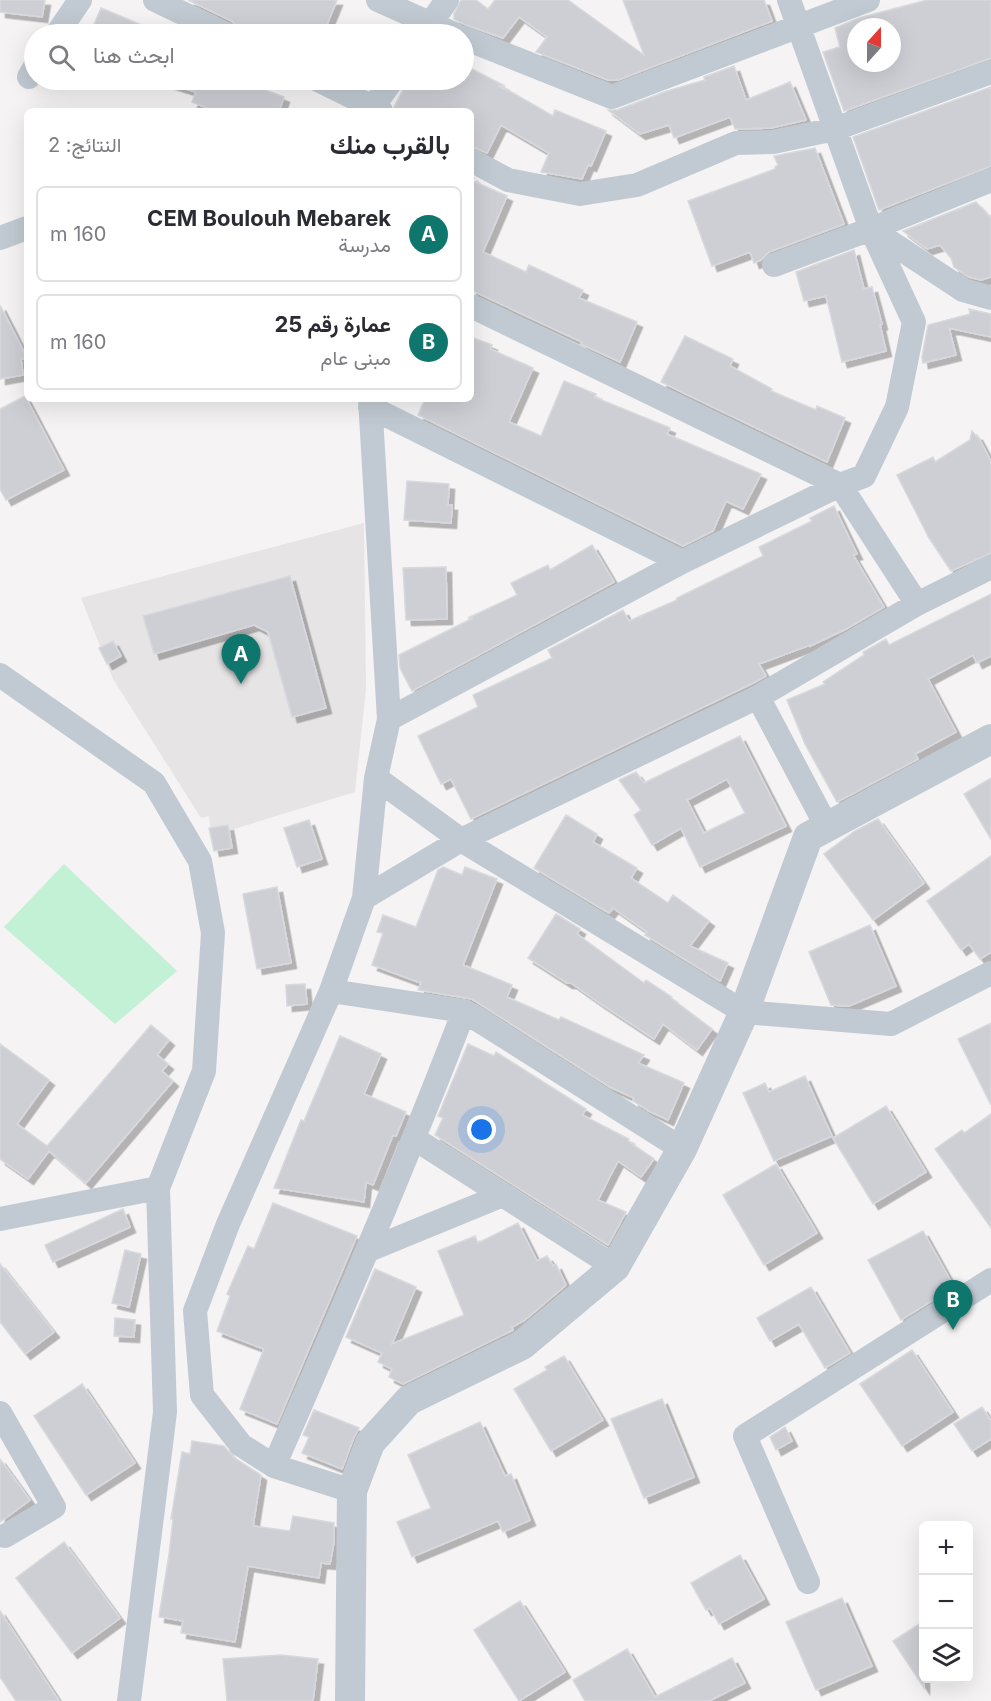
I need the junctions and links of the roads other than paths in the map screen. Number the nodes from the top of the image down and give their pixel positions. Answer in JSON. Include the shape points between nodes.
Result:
{"nodes":[{"id":1,"x":80,"y":0,"type":"edge"},
{"id":2,"x":155,"y":0,"type":"edge"},
{"id":3,"x":378,"y":0,"type":"edge"},
{"id":4,"x":447,"y":0,"type":"edge"},
{"id":5,"x":789,"y":0,"type":"edge"},
{"id":6,"x":868,"y":0,"type":"edge"},
{"id":7,"x":64,"y":24,"type":"edge"},
{"id":8,"x":205,"y":24,"type":"edge"},
{"id":9,"x":416,"y":24,"type":"edge"},
{"id":10,"x":430,"y":24,"type":"edge"},
{"id":11,"x":798,"y":26,"type":"junction"},
{"id":12,"x":474,"y":42,"type":"edge"},
{"id":13,"x":991,"y":72,"type":"edge"},
{"id":14,"x":338,"y":90,"type":"edge"},
{"id":15,"x":387,"y":90,"type":"edge"},
{"id":16,"x":375,"y":108,"type":"edge"},
{"id":17,"x":378,"y":108,"type":"edge"},
{"id":18,"x":835,"y":129,"type":"junction"},
{"id":19,"x":474,"y":162,"type":"edge"},
{"id":20,"x":991,"y":180,"type":"edge"},
{"id":21,"x":24,"y":229,"type":"edge"},
{"id":22,"x":871,"y":229,"type":"junction"},
{"id":23,"x":0,"y":238,"type":"edge"},
{"id":24,"x":774,"y":265,"type":"dead end"},
{"id":25,"x":989,"y":296,"type":"edge"},
{"id":26,"x":474,"y":307,"type":"edge"},
{"id":27,"x":370,"y":403,"type":"edge"},
{"id":28,"x":840,"y":484,"type":"junction"},
{"id":29,"x":682,"y":562,"type":"junction"},
{"id":30,"x":991,"y":567,"type":"edge"},
{"id":31,"x":916,"y":604,"type":"junction"},
{"id":32,"x":0,"y":675,"type":"edge"},
{"id":33,"x":758,"y":697,"type":"junction"},
{"id":34,"x":389,"y":719,"type":"junction"},
{"id":35,"x":991,"y":739,"type":"edge"},
{"id":36,"x":376,"y":778,"type":"junction"},
{"id":37,"x":827,"y":827,"type":"junction"},
{"id":38,"x":460,"y":840,"type":"junction"},
{"id":39,"x":364,"y":898,"type":"junction"},
{"id":40,"x":991,"y":973,"type":"edge"},
{"id":41,"x":331,"y":992,"type":"junction"},
{"id":42,"x":464,"y":1011,"type":"junction"},
{"id":43,"x":744,"y":1012,"type":"junction"},
{"id":44,"x":415,"y":1139,"type":"junction"},
{"id":45,"x":682,"y":1149,"type":"junction"},
{"id":46,"x":158,"y":1188,"type":"junction"},
{"id":47,"x":502,"y":1195,"type":"junction"},
{"id":48,"x":0,"y":1219,"type":"edge"},
{"id":49,"x":369,"y":1250,"type":"junction"},
{"id":50,"x":615,"y":1267,"type":"junction"},
{"id":51,"x":991,"y":1280,"type":"edge"},
{"id":52,"x":0,"y":1413,"type":"edge"},
{"id":53,"x":274,"y":1466,"type":"junction"},
{"id":54,"x":352,"y":1491,"type":"junction"},
{"id":55,"x":4,"y":1536,"type":"dead end"},
{"id":56,"x":808,"y":1582,"type":"dead end"},
{"id":57,"x":129,"y":1701,"type":"edge"},
{"id":58,"x":350,"y":1701,"type":"edge"}],
"edges":[{"from":1,"to":7,"type":"street"},
{"from":2,"to":8,"type":"street"},
{"from":3,"to":9,"type":"street"},
{"from":4,"to":10,"type":"street"},
{"from":5,"to":11,"type":"street"},
{"from":6,"to":11,"type":"street"},
{"from":11,"to":12,"type":"street","via":[[612,97]]},
{"from":11,"to":18,"type":"street"},
{"from":13,"to":18,"type":"street"},
{"from":14,"to":16,"type":"street"},
{"from":15,"to":17,"type":"street"},
{"from":18,"to":19,"type":"street","via":[[773,142],[736,143],[638,185],[580,194],[508,180]]},
{"from":18,"to":22,"type":"street"},
{"from":20,"to":22,"type":"street"},
{"from":21,"to":23,"type":"street"},
{"from":22,"to":24,"type":"street"},
{"from":22,"to":25,"type":"street","via":[[963,290]]},
{"from":22,"to":28,"type":"street","via":[[914,322],[897,407],[864,476]]},
{"from":26,"to":28,"type":"street"},
{"from":27,"to":29,"type":"street"},
{"from":27,"to":34,"type":"street"},
{"from":28,"to":29,"type":"street"},
{"from":28,"to":31,"type":"street"},
{"from":29,"to":34,"type":"street"},
{"from":30,"to":31,"type":"street"},
{"from":31,"to":33,"type":"street"},
{"from":32,"to":46,"type":"street","via":[[154,783],[200,861],[213,933],[204,1071]]},
{"from":33,"to":37,"type":"street"},
{"from":33,"to":38,"type":"street"},
{"from":34,"to":36,"type":"street"},
{"from":35,"to":37,"type":"street"},
{"from":36,"to":38,"type":"street"},
{"from":36,"to":39,"type":"street"},
{"from":37,"to":43,"type":"street","via":[[808,837]]},
{"from":38,"to":39,"type":"street"},
{"from":38,"to":43,"type":"street"},
{"from":39,"to":41,"type":"street"},
{"from":40,"to":43,"type":"street","via":[[891,1024]]},
{"from":41,"to":42,"type":"street"},
{"from":41,"to":53,"type":"street","via":[[228,1224],[195,1311],[202,1395],[240,1445]]},
{"from":42,"to":44,"type":"street"},
{"from":42,"to":45,"type":"street"},
{"from":43,"to":45,"type":"street"},
{"from":44,"to":47,"type":"street"},
{"from":44,"to":49,"type":"street"},
{"from":45,"to":50,"type":"street"},
{"from":46,"to":48,"type":"street"},
{"from":46,"to":57,"type":"street","via":[[165,1412]]},
{"from":47,"to":49,"type":"street"},
{"from":47,"to":50,"type":"street"},
{"from":49,"to":53,"type":"street"},
{"from":50,"to":54,"type":"street","via":[[522,1346],[409,1400],[370,1443]]},
{"from":51,"to":56,"type":"street","via":[[745,1436]]},
{"from":52,"to":55,"type":"street","via":[[54,1507]]},
{"from":53,"to":54,"type":"street"},
{"from":54,"to":58,"type":"street"}]}
